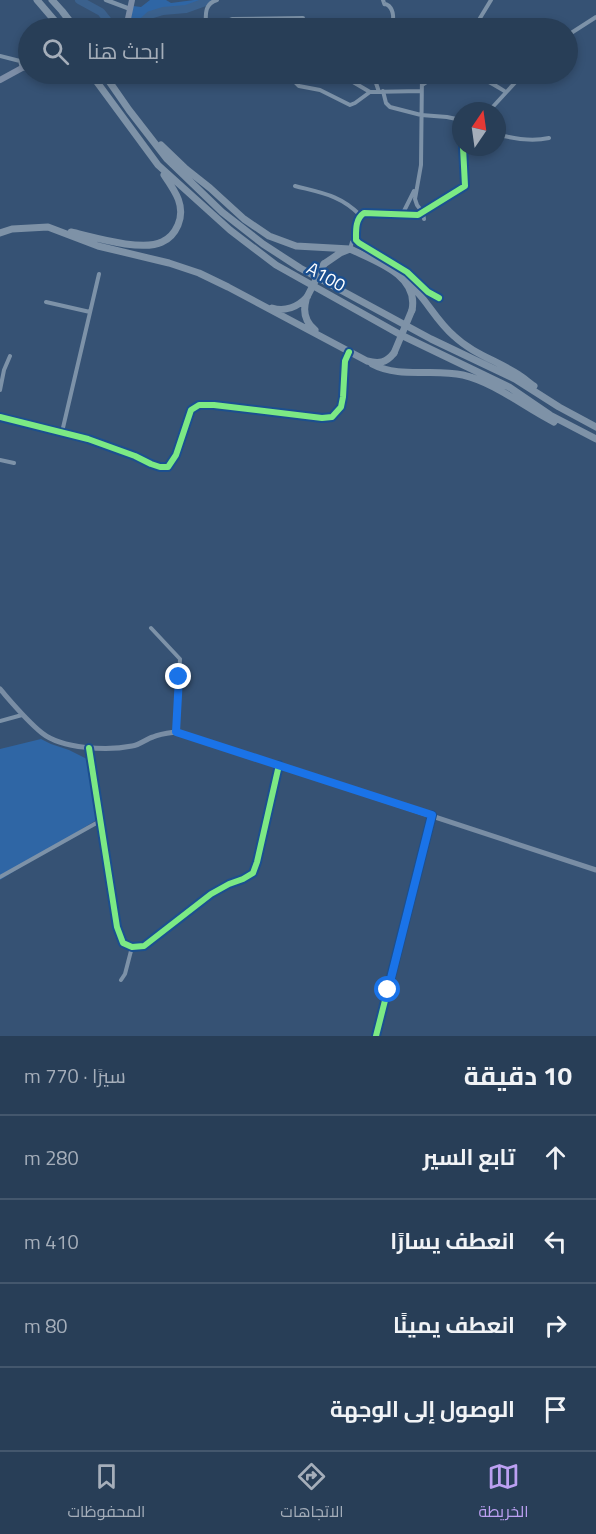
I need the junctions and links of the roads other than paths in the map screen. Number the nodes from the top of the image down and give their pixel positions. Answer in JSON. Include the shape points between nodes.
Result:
{"nodes":[{"id":1,"x":37,"y":0,"type":"edge"},
{"id":2,"x":52,"y":0,"type":"edge"},
{"id":3,"x":108,"y":0,"type":"edge"},
{"id":4,"x":132,"y":0,"type":"edge"},
{"id":5,"x":217,"y":0,"type":"edge"},
{"id":6,"x":383,"y":0,"type":"edge"},
{"id":7,"x":491,"y":0,"type":"edge"},
{"id":8,"x":130,"y":9,"type":"junction"},
{"id":9,"x":596,"y":17,"type":"edge"},
{"id":10,"x":52,"y":18,"type":"edge"},
{"id":11,"x":68,"y":18,"type":"edge"},
{"id":12,"x":128,"y":18,"type":"edge"},
{"id":13,"x":207,"y":18,"type":"edge"},
{"id":14,"x":393,"y":18,"type":"edge"},
{"id":15,"x":480,"y":18,"type":"edge"},
{"id":16,"x":578,"y":28,"type":"edge"},
{"id":17,"x":0,"y":57,"type":"edge"},
{"id":18,"x":18,"y":61,"type":"edge"},
{"id":19,"x":18,"y":71,"type":"edge"},
{"id":20,"x":0,"y":80,"type":"edge"},
{"id":21,"x":99,"y":84,"type":"edge"},
{"id":22,"x":111,"y":84,"type":"edge"},
{"id":23,"x":297,"y":84,"type":"edge"},
{"id":24,"x":356,"y":84,"type":"edge"},
{"id":25,"x":377,"y":84,"type":"edge"},
{"id":26,"x":424,"y":84,"type":"edge"},
{"id":27,"x":493,"y":84,"type":"edge"},
{"id":28,"x":514,"y":84,"type":"edge"},
{"id":29,"x":421,"y":86,"type":"joint"},
{"id":30,"x":421,"y":91,"type":"junction"},
{"id":31,"x":370,"y":92,"type":"junction"},
{"id":32,"x":381,"y":92,"type":"junction"},
{"id":33,"x":506,"y":92,"type":"junction"},
{"id":34,"x":497,"y":102,"type":"edge"},
{"id":35,"x":129,"y":110,"type":"junction"},
{"id":36,"x":422,"y":115,"type":"junction"},
{"id":37,"x":452,"y":118,"type":"edge"},
{"id":38,"x":506,"y":136,"type":"edge"},
{"id":39,"x":549,"y":138,"type":"dead end"},
{"id":40,"x":463,"y":156,"type":"edge"},
{"id":41,"x":158,"y":165,"type":"junction"},
{"id":42,"x":416,"y":185,"type":"junction"},
{"id":43,"x":295,"y":186,"type":"dead end"},
{"id":44,"x":423,"y":213,"type":"junction"},
{"id":45,"x":360,"y":215,"type":"junction"},
{"id":46,"x":402,"y":215,"type":"junction"},
{"id":47,"x":424,"y":219,"type":"dead end"},
{"id":48,"x":48,"y":228,"type":"junction"},
{"id":49,"x":0,"y":234,"type":"edge"},
{"id":50,"x":356,"y":240,"type":"junction"},
{"id":51,"x":350,"y":249,"type":"junction"},
{"id":52,"x":99,"y":274,"type":"dead end"},
{"id":53,"x":404,"y":279,"type":"junction"},
{"id":54,"x":307,"y":297,"type":"junction"},
{"id":55,"x":439,"y":298,"type":"dead end"},
{"id":56,"x":249,"y":299,"type":"junction"},
{"id":57,"x":46,"y":302,"type":"dead end"},
{"id":58,"x":90,"y":312,"type":"junction"},
{"id":59,"x":328,"y":339,"type":"junction"},
{"id":60,"x":349,"y":352,"type":"junction"},
{"id":61,"x":10,"y":356,"type":"dead end"},
{"id":62,"x":367,"y":361,"type":"junction"},
{"id":63,"x":0,"y":390,"type":"edge"},
{"id":64,"x":559,"y":406,"type":"junction"},
{"id":65,"x":0,"y":417,"type":"edge"},
{"id":66,"x":596,"y":427,"type":"edge"},
{"id":67,"x":62,"y":432,"type":"junction"},
{"id":68,"x":583,"y":433,"type":"junction"},
{"id":69,"x":596,"y":440,"type":"edge"},
{"id":70,"x":0,"y":460,"type":"edge"},
{"id":71,"x":14,"y":464,"type":"dead end"},
{"id":72,"x":151,"y":628,"type":"dead end"},
{"id":73,"x":0,"y":689,"type":"edge"},
{"id":74,"x":23,"y":715,"type":"junction"},
{"id":75,"x":0,"y":721,"type":"edge"},
{"id":76,"x":176,"y":732,"type":"junction"},
{"id":77,"x":89,"y":748,"type":"junction"},
{"id":78,"x":279,"y":765,"type":"junction"},
{"id":79,"x":432,"y":815,"type":"junction"},
{"id":80,"x":100,"y":821,"type":"junction"},
{"id":81,"x":596,"y":870,"type":"edge"},
{"id":82,"x":0,"y":877,"type":"edge"},
{"id":83,"x":132,"y":947,"type":"junction"},
{"id":84,"x":121,"y":980,"type":"dead end"},
{"id":85,"x":376,"y":1036,"type":"edge"}],
"edges":[{"from":1,"to":10,"type":"highway"},
{"from":2,"to":11,"type":"highway"},
{"from":3,"to":8,"type":"street"},
{"from":4,"to":8,"type":"main road"},
{"from":5,"to":13,"type":"street","via":[[207,7]]},
{"from":6,"to":14,"type":"street","via":[[391,8]]},
{"from":7,"to":15,"type":"street"},
{"from":8,"to":12,"type":"main road"},
{"from":9,"to":16,"type":"street"},
{"from":17,"to":18,"type":"street"},
{"from":19,"to":20,"type":"main road"},
{"from":21,"to":41,"type":"highway","name":"A100","number":"A100"},
{"from":22,"to":35,"type":"highway","name":"A100","number":"A100"},
{"from":23,"to":31,"type":"street","via":[[318,89],[350,105]]},
{"from":24,"to":31,"type":"street"},
{"from":25,"to":32,"type":"street"},
{"from":26,"to":29,"type":"street"},
{"from":27,"to":33,"type":"street"},
{"from":28,"to":33,"type":"street"},
{"from":29,"to":30,"type":"street"},
{"from":30,"to":32,"type":"street"},
{"from":30,"to":36,"type":"street"},
{"from":31,"to":32,"type":"street"},
{"from":32,"to":36,"type":"street","via":[[390,107]]},
{"from":33,"to":34,"type":"street"},
{"from":35,"to":51,"type":"highway","via":[[179,162],[269,236],[296,246]]},
{"from":35,"to":64,"type":"highway","name":"A100","number":"A100","via":[[167,159],[199,191],[281,257],[431,339],[515,379]]},
{"from":36,"to":37,"type":"street"},
{"from":36,"to":42,"type":"street"},
{"from":38,"to":39,"type":"street","via":[[538,141]]},
{"from":40,"to":44,"type":"street","via":[[465,186]]},
{"from":41,"to":48,"type":"highway","via":[[176,193],[181,211],[176,230],[162,242],[129,244]]},
{"from":41,"to":68,"type":"highway","name":"A100","number":"A100","via":[[230,230],[284,270],[401,335],[509,387]]},
{"from":42,"to":44,"type":"street","via":[[415,199]]},
{"from":42,"to":46,"type":"street"},
{"from":43,"to":45,"type":"street","via":[[342,200]]},
{"from":44,"to":46,"type":"street"},
{"from":44,"to":47,"type":"street"},
{"from":45,"to":46,"type":"street"},
{"from":45,"to":50,"type":"street"},
{"from":48,"to":49,"type":"highway","via":[[12,229]]},
{"from":48,"to":56,"type":"highway","via":[[199,273]]},
{"from":50,"to":51,"type":"street"},
{"from":50,"to":55,"type":"street"},
{"from":51,"to":53,"type":"highway"},
{"from":51,"to":54,"type":"highway","bridge":true,"via":[[324,264]]},
{"from":52,"to":58,"type":"street"},
{"from":53,"to":62,"type":"highway","bridge":true,"via":[[413,295],[412,310],[394,353],[384,362]]},
{"from":53,"to":64,"type":"highway","via":[[454,337],[519,375]]},
{"from":54,"to":56,"type":"highway","via":[[301,303],[276,310]]},
{"from":54,"to":59,"type":"highway","via":[[305,317],[311,327]]},
{"from":56,"to":59,"type":"highway"},
{"from":57,"to":58,"type":"street"},
{"from":58,"to":67,"type":"street"},
{"from":59,"to":60,"type":"highway"},
{"from":60,"to":62,"type":"highway"},
{"from":60,"to":67,"type":"street","via":[[341,406],[332,417],[199,405],[191,410],[168,467]]},
{"from":61,"to":63,"type":"street"},
{"from":62,"to":68,"type":"highway","via":[[391,371],[465,375]]},
{"from":64,"to":66,"type":"highway","name":"A100","number":"A100"},
{"from":65,"to":67,"type":"street"},
{"from":68,"to":69,"type":"highway","name":"A100","number":"A100"},
{"from":70,"to":71,"type":"street"},
{"from":72,"to":76,"type":"street","via":[[180,659]]},
{"from":73,"to":74,"type":"main road"},
{"from":74,"to":75,"type":"street"},
{"from":74,"to":77,"type":"main road","via":[[53,740]]},
{"from":76,"to":77,"type":"main road","via":[[131,747]]},
{"from":76,"to":78,"type":"main road"},
{"from":77,"to":80,"type":"street"},
{"from":78,"to":79,"type":"main road"},
{"from":78,"to":83,"type":"street","via":[[253,873],[211,894],[144,945]]},
{"from":79,"to":81,"type":"main road"},
{"from":79,"to":85,"type":"street"},
{"from":80,"to":82,"type":"street"},
{"from":80,"to":83,"type":"street","via":[[117,927],[123,943]]},
{"from":83,"to":84,"type":"street"}]}
